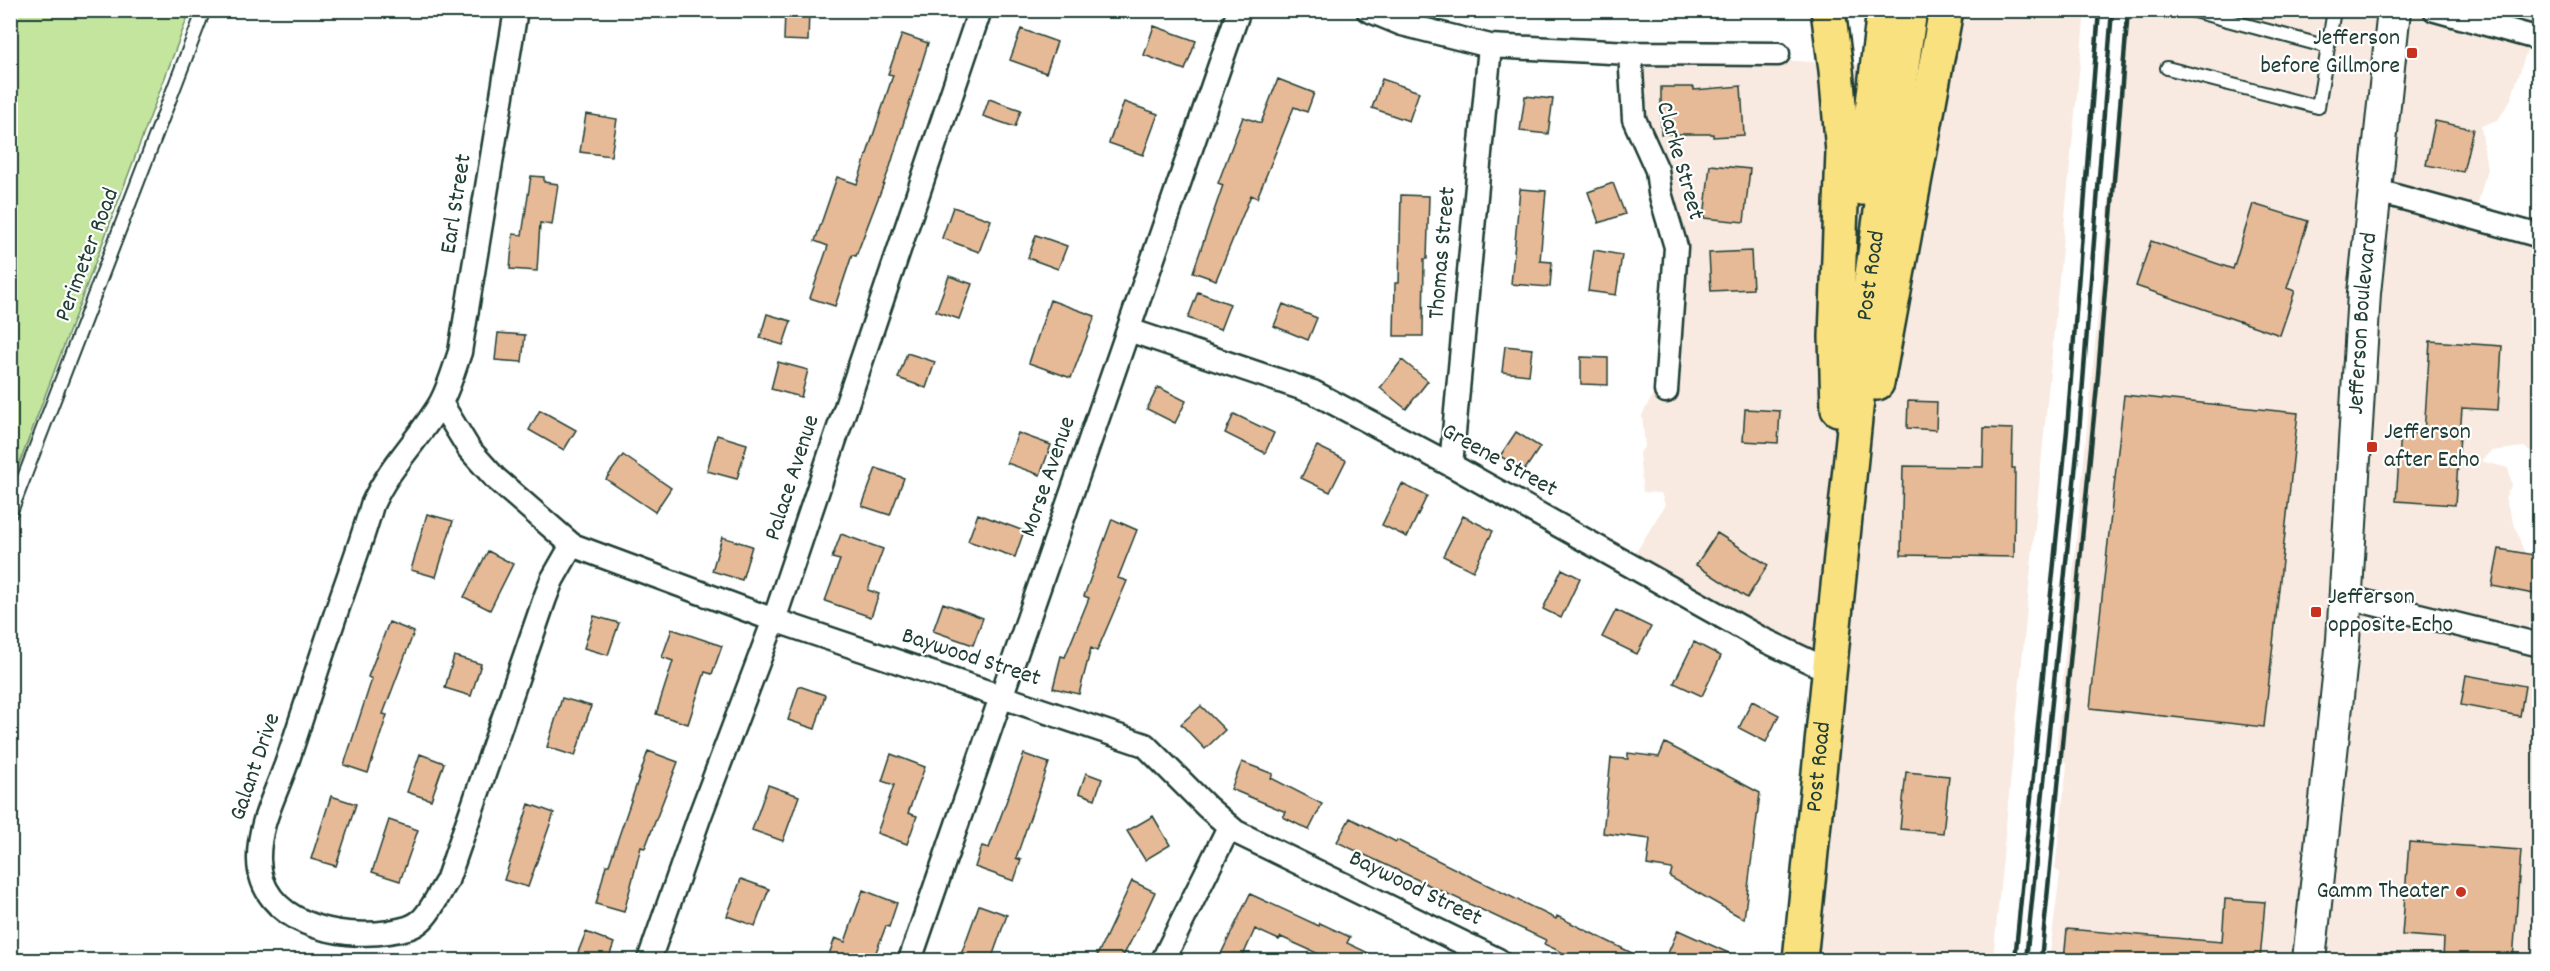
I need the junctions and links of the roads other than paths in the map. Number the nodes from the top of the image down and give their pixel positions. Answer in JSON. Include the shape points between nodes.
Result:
{"nodes":[{"id":1,"x":204,"y":10,"type":"edge"},
{"id":2,"x":516,"y":10,"type":"edge"},
{"id":3,"x":980,"y":10,"type":"edge"},
{"id":4,"x":1239,"y":10,"type":"edge"},
{"id":5,"x":1368,"y":10,"type":"edge"},
{"id":6,"x":1828,"y":10,"type":"edge"},
{"id":7,"x":1884,"y":10,"type":"edge"},
{"id":8,"x":1910,"y":10,"type":"edge"},
{"id":9,"x":1946,"y":10,"type":"edge"},
{"id":10,"x":2190,"y":10,"type":"edge"},
{"id":11,"x":2334,"y":10,"type":"edge"},
{"id":12,"x":2394,"y":10,"type":"edge"},
{"id":13,"x":2435,"y":10,"type":"edge"},
{"id":14,"x":2540,"y":39,"type":"edge"},
{"id":15,"x":1490,"y":46,"type":"junction"},
{"id":16,"x":2328,"y":47,"type":"junction"},
{"id":17,"x":1630,"y":53,"type":"junction"},
{"id":18,"x":1778,"y":54,"type":"dead end"},
{"id":19,"x":2167,"y":68,"type":"dead end"},
{"id":20,"x":2374,"y":190,"type":"junction"},
{"id":21,"x":2540,"y":236,"type":"edge"},
{"id":22,"x":1129,"y":330,"type":"junction"},
{"id":23,"x":1666,"y":391,"type":"dead end"},
{"id":24,"x":441,"y":403,"type":"junction"},
{"id":25,"x":1450,"y":465,"type":"junction"},
{"id":26,"x":10,"y":514,"type":"edge"},
{"id":27,"x":1844,"y":540,"type":"junction"},
{"id":28,"x":572,"y":545,"type":"junction"},
{"id":29,"x":2346,"y":597,"type":"junction"},
{"id":30,"x":774,"y":620,"type":"junction"},
{"id":31,"x":2540,"y":645,"type":"edge"},
{"id":32,"x":1830,"y":671,"type":"junction"},
{"id":33,"x":1001,"y":695,"type":"junction"},
{"id":34,"x":1229,"y":827,"type":"junction"},
{"id":35,"x":649,"y":960,"type":"edge"},
{"id":36,"x":910,"y":960,"type":"edge"},
{"id":37,"x":1163,"y":960,"type":"edge"},
{"id":38,"x":1498,"y":960,"type":"edge"},
{"id":39,"x":1800,"y":960,"type":"edge"},
{"id":40,"x":2309,"y":960,"type":"edge"}],
"edges":[{"from":1,"to":26,"type":"lane","name":"Perimeter Road"},
{"from":2,"to":24,"type":"street","name":"Earl Street","via":[[460,352]]},
{"from":3,"to":30,"type":"street","name":"Palace Avenue"},
{"from":4,"to":22,"type":"street","name":"Morse Avenue"},
{"from":5,"to":15,"type":"street","via":[[1401,24]]},
{"from":6,"to":27,"type":"main road","via":[[1843,152],[1836,337]]},
{"from":7,"to":27,"type":"main road","name":"Post Road","via":[[1858,248]]},
{"from":8,"to":27,"type":"main road","name":"Post Road","via":[[1864,330]]},
{"from":9,"to":27,"type":"main road","via":[[1889,324]]},
{"from":10,"to":16,"type":"lane"},
{"from":11,"to":16,"type":"lane"},
{"from":12,"to":20,"type":"main road","name":"Jefferson Boulevard"},
{"from":13,"to":14,"type":"street"},
{"from":15,"to":17,"type":"street"},
{"from":15,"to":25,"type":"street","name":"Thomas Street"},
{"from":16,"to":19,"type":"lane","via":[[2318,107]]},
{"from":17,"to":18,"type":"street"},
{"from":17,"to":23,"type":"street","name":"Clarke Street","via":[[1634,119],[1657,171],[1676,247]]},
{"from":20,"to":21,"type":"street"},
{"from":20,"to":29,"type":"main road","name":"Jefferson Boulevard"},
{"from":22,"to":25,"type":"street","name":"Greene Street","via":[[1313,392]]},
{"from":22,"to":33,"type":"street","name":"Morse Avenue"},
{"from":24,"to":28,"type":"street","name":"Baywood Street","via":[[469,449],[495,478]]},
{"from":24,"to":28,"type":"street","name":"Galant Drive","via":[[391,470],[372,505],[285,768],[265,816],[259,840],[262,882],[284,910],[341,933],[403,931],[419,922],[447,881],[545,598]]},
{"from":25,"to":32,"type":"street","name":"Greene Street","via":[[1762,639]]},
{"from":27,"to":32,"type":"main road","name":"Post Road"},
{"from":28,"to":30,"type":"street","name":"Baywood Street"},
{"from":29,"to":31,"type":"street"},
{"from":29,"to":40,"type":"main road","name":"Jefferson Boulevard"},
{"from":30,"to":33,"type":"street","name":"Baywood Street"},
{"from":30,"to":35,"type":"street","name":"Palace Avenue"},
{"from":32,"to":39,"type":"main road","name":"Post Road"},
{"from":33,"to":34,"type":"street","name":"Baywood Street","via":[[1145,745]]},
{"from":33,"to":36,"type":"street","name":"Morse Avenue"},
{"from":34,"to":37,"type":"street"},
{"from":34,"to":38,"type":"street","name":"Baywood Street"}]}
